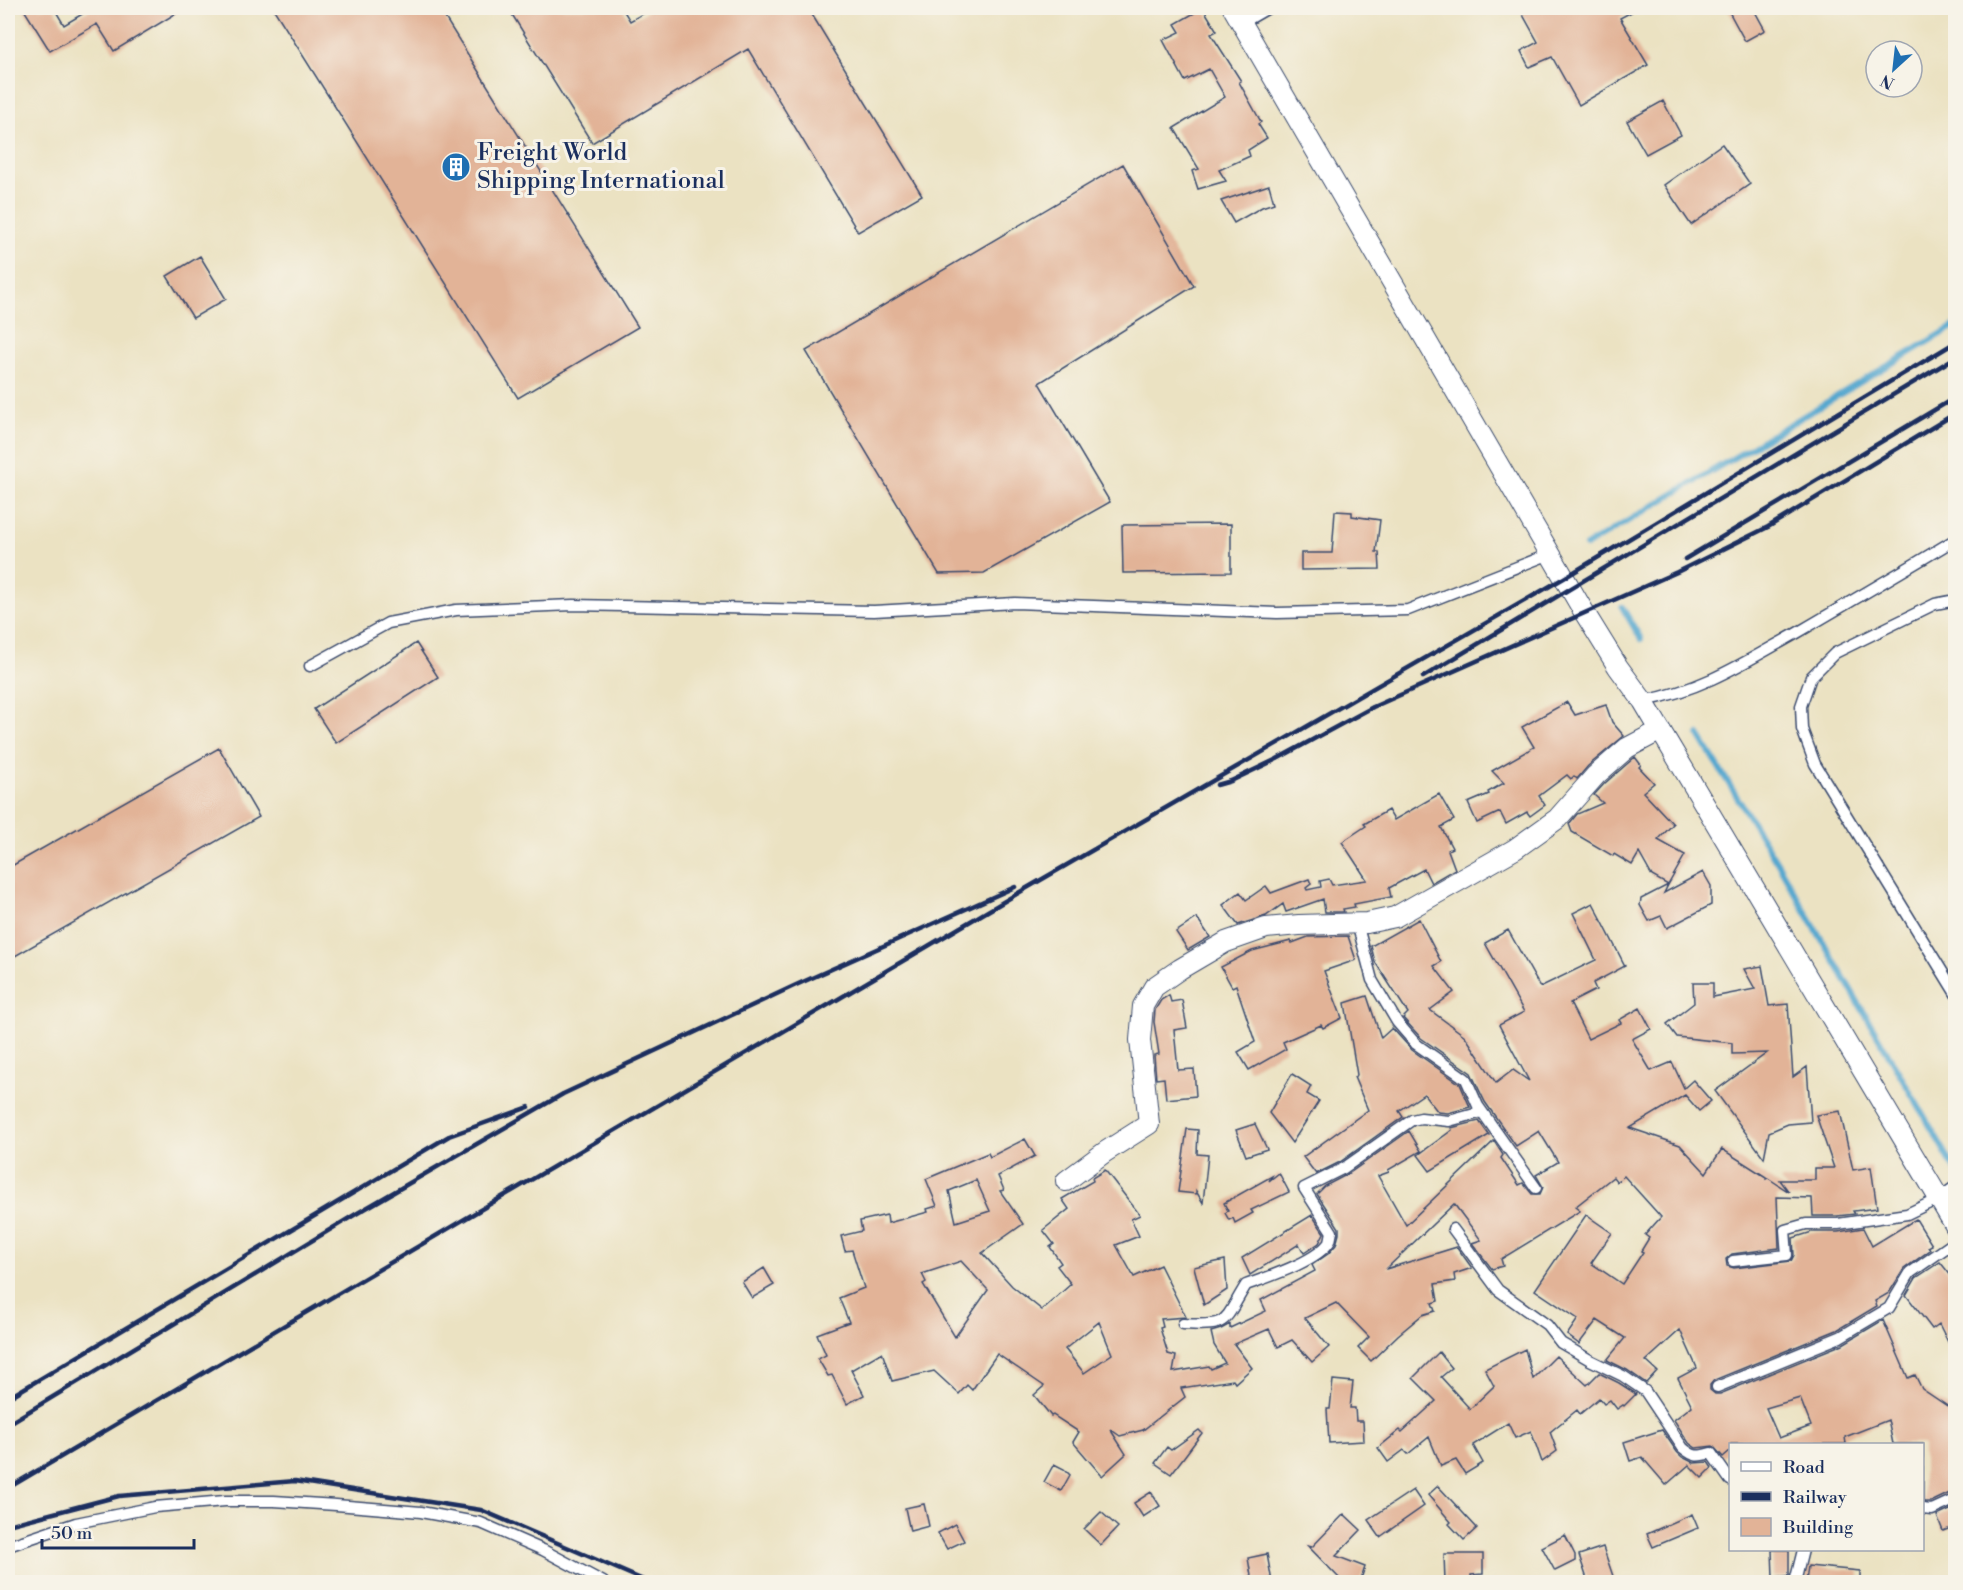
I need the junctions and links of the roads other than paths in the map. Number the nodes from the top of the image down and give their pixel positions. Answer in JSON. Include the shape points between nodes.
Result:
{"nodes":[{"id":1,"x":1268,"y":8,"type":"edge"},
{"id":2,"x":1238,"y":15,"type":"edge"},
{"id":3,"x":1956,"y":539,"type":"edge"},
{"id":4,"x":1550,"y":554,"type":"junction"},
{"id":5,"x":1956,"y":600,"type":"edge"},
{"id":6,"x":310,"y":666,"type":"dead end"},
{"id":7,"x":1642,"y":701,"type":"junction"},
{"id":8,"x":1659,"y":731,"type":"junction"},
{"id":9,"x":1357,"y":923,"type":"junction"},
{"id":10,"x":1956,"y":994,"type":"edge"},
{"id":11,"x":1482,"y":1112,"type":"junction"},
{"id":12,"x":1066,"y":1181,"type":"dead end"},
{"id":13,"x":1536,"y":1188,"type":"dead end"},
{"id":14,"x":1948,"y":1192,"type":"edge"},
{"id":15,"x":1956,"y":1227,"type":"edge"},
{"id":16,"x":1453,"y":1229,"type":"dead end"},
{"id":17,"x":1956,"y":1241,"type":"edge"},
{"id":18,"x":1733,"y":1261,"type":"dead end"},
{"id":19,"x":1183,"y":1324,"type":"dead end"},
{"id":20,"x":1717,"y":1387,"type":"dead end"},
{"id":21,"x":1729,"y":1477,"type":"edge"},
{"id":22,"x":1956,"y":1499,"type":"edge"},
{"id":23,"x":1924,"y":1509,"type":"edge"},
{"id":24,"x":8,"y":1546,"type":"edge"},
{"id":25,"x":1803,"y":1551,"type":"edge"},
{"id":26,"x":603,"y":1582,"type":"edge"},
{"id":27,"x":1795,"y":1582,"type":"edge"}],
"edges":[{"from":1,"to":2,"type":"lane"},
{"from":2,"to":4,"type":"street"},
{"from":3,"to":7,"type":"lane","via":[[1720,676],[1671,696]]},
{"from":4,"to":6,"type":"lane","via":[[1408,610],[1277,613],[1015,603],[874,611],[573,604],[456,610],[388,623]]},
{"from":4,"to":7,"type":"street"},
{"from":5,"to":10,"type":"lane","via":[[1935,604],[1835,653],[1811,676],[1801,706],[1802,729],[1815,764]]},
{"from":7,"to":8,"type":"street"},
{"from":8,"to":9,"type":"street","via":[[1627,748],[1596,775],[1557,819],[1515,849],[1395,917]]},
{"from":8,"to":14,"type":"street"},
{"from":9,"to":11,"type":"lane","via":[[1372,981],[1397,1022],[1416,1044],[1466,1079]]},
{"from":9,"to":12,"type":"street","via":[[1266,927],[1226,942],[1154,987],[1143,1006],[1140,1040],[1149,1124]]},
{"from":11,"to":13,"type":"lane"},
{"from":11,"to":19,"type":"lane","via":[[1449,1121],[1412,1120],[1344,1168],[1304,1188],[1329,1224],[1329,1241],[1319,1252],[1288,1270],[1246,1285],[1220,1323]]},
{"from":14,"to":15,"type":"street"},
{"from":14,"to":18,"type":"lane","via":[[1907,1214],[1869,1221],[1806,1224],[1785,1230],[1787,1255]]},
{"from":16,"to":21,"type":"lane","via":[[1498,1290],[1547,1325],[1561,1343],[1645,1391],[1683,1448],[1698,1457],[1711,1453]]},
{"from":17,"to":20,"type":"lane","via":[[1910,1273],[1889,1308],[1840,1337]]},
{"from":22,"to":23,"type":"lane","via":[[1932,1510]]},
{"from":24,"to":26,"type":"lane","via":[[76,1523],[155,1507],[274,1501],[421,1512],[481,1523]]},
{"from":25,"to":27,"type":"lane"}]}
